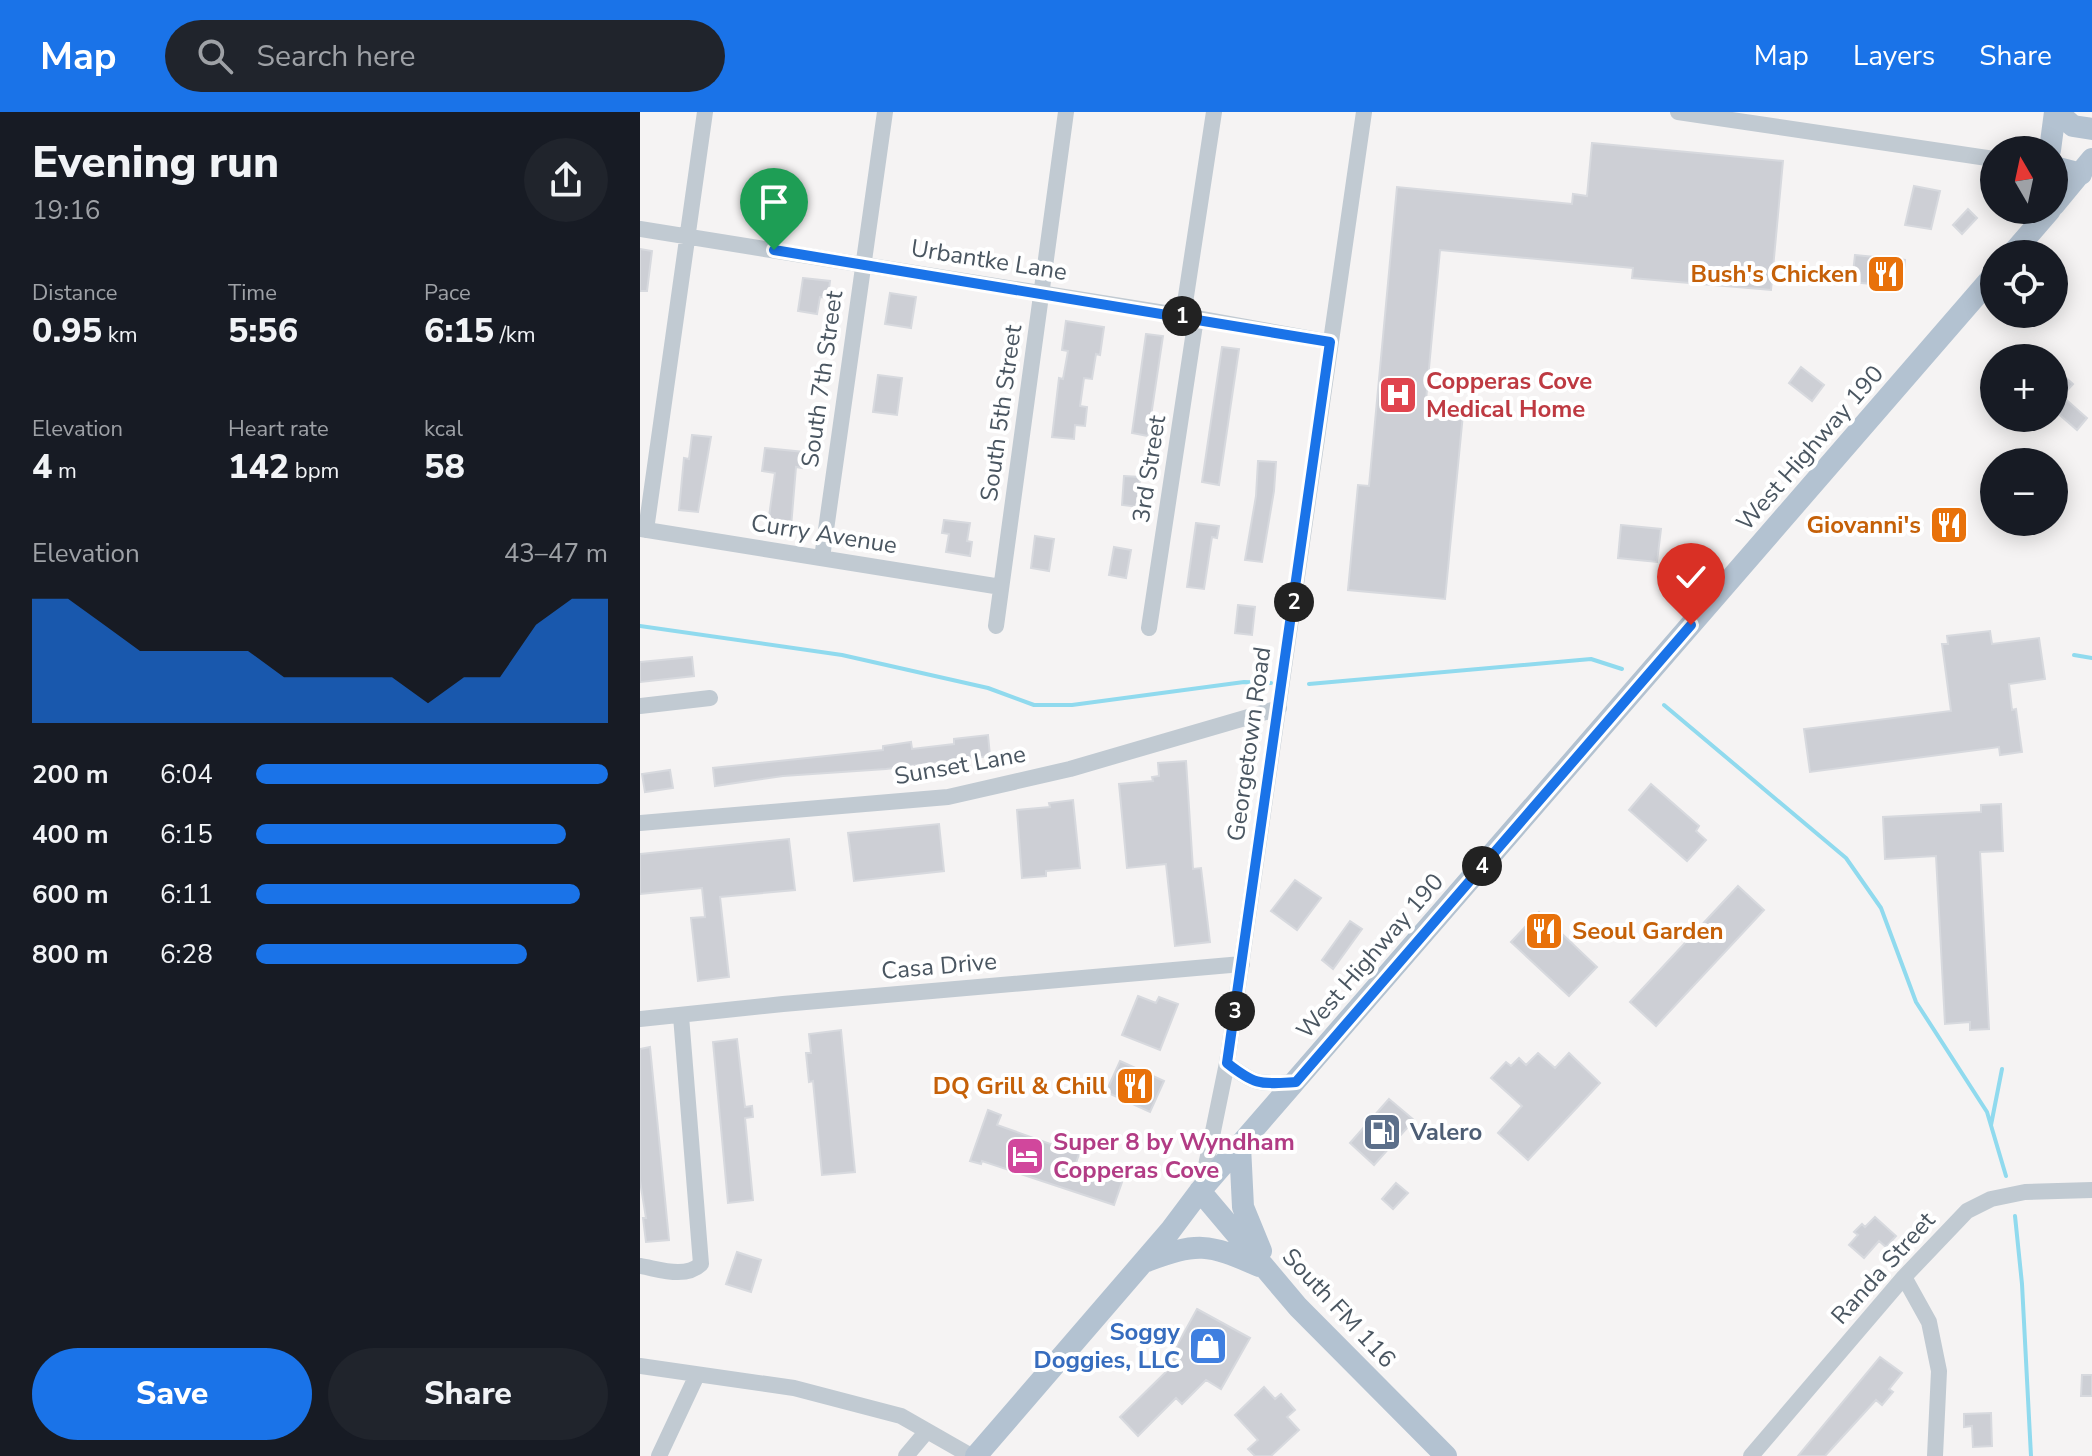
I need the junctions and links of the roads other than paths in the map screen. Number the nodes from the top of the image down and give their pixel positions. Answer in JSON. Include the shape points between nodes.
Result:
{"nodes":[{"id":1,"x":705,"y":112,"type":"edge"},
{"id":2,"x":885,"y":112,"type":"edge"},
{"id":3,"x":1066,"y":112,"type":"edge"},
{"id":4,"x":1214,"y":112,"type":"edge"},
{"id":5,"x":1364,"y":112,"type":"edge"},
{"id":6,"x":1678,"y":112,"type":"edge"},
{"id":7,"x":2056,"y":112,"type":"edge"},
{"id":8,"x":2092,"y":129,"type":"edge"},
{"id":9,"x":2052,"y":136,"type":"edge"},
{"id":10,"x":1980,"y":157,"type":"edge"},
{"id":11,"x":2068,"y":168,"type":"edge"},
{"id":12,"x":2088,"y":170,"type":"edge"},
{"id":13,"x":2068,"y":191,"type":"edge"},
{"id":14,"x":2038,"y":224,"type":"edge"},
{"id":15,"x":640,"y":229,"type":"edge"},
{"id":16,"x":686,"y":237,"type":"junction"},
{"id":17,"x":2024,"y":240,"type":"edge"},
{"id":18,"x":862,"y":263,"type":"junction"},
{"id":19,"x":1980,"y":291,"type":"edge"},
{"id":20,"x":1042,"y":294,"type":"junction"},
{"id":21,"x":1190,"y":317,"type":"junction"},
{"id":22,"x":1330,"y":342,"type":"junction"},
{"id":23,"x":643,"y":529,"type":"edge"},
{"id":24,"x":822,"y":558,"type":"junction"},
{"id":25,"x":1001,"y":587,"type":"junction"},
{"id":26,"x":996,"y":626,"type":"dead end"},
{"id":27,"x":1149,"y":628,"type":"dead end"},
{"id":28,"x":710,"y":698,"type":"dead end"},
{"id":29,"x":640,"y":706,"type":"edge"},
{"id":30,"x":1279,"y":708,"type":"junction"},
{"id":31,"x":640,"y":823,"type":"edge"},
{"id":32,"x":1242,"y":964,"type":"junction"},
{"id":33,"x":681,"y":1016,"type":"junction"},
{"id":34,"x":640,"y":1019,"type":"edge"},
{"id":35,"x":1227,"y":1063,"type":"junction"},
{"id":36,"x":1296,"y":1082,"type":"junction"},
{"id":37,"x":1240,"y":1146,"type":"junction"},
{"id":38,"x":2092,"y":1190,"type":"edge"},
{"id":39,"x":1200,"y":1191,"type":"junction"},
{"id":40,"x":1143,"y":1263,"type":"junction"},
{"id":41,"x":640,"y":1266,"type":"edge"},
{"id":42,"x":1270,"y":1274,"type":"junction"},
{"id":43,"x":1904,"y":1277,"type":"junction"},
{"id":44,"x":640,"y":1366,"type":"edge"},
{"id":45,"x":697,"y":1375,"type":"junction"},
{"id":46,"x":927,"y":1431,"type":"junction"},
{"id":47,"x":659,"y":1456,"type":"edge"},
{"id":48,"x":906,"y":1456,"type":"edge"},
{"id":49,"x":974,"y":1456,"type":"edge"},
{"id":50,"x":1446,"y":1456,"type":"edge"},
{"id":51,"x":1751,"y":1456,"type":"edge"},
{"id":52,"x":1935,"y":1456,"type":"edge"}],
"edges":[{"from":1,"to":16,"type":"street"},
{"from":2,"to":18,"type":"street","name":"South 7th Street"},
{"from":3,"to":20,"type":"street","name":"South 5th Street"},
{"from":4,"to":21,"type":"street","name":"3rd Street"},
{"from":5,"to":22,"type":"street","name":"Georgetown Road"},
{"from":6,"to":10,"type":"street"},
{"from":7,"to":8,"type":"main road","via":[[2073,126]]},
{"from":7,"to":9,"type":"main road"},
{"from":11,"to":12,"type":"main road"},
{"from":12,"to":13,"type":"main road"},
{"from":14,"to":17,"type":"main road"},
{"from":15,"to":16,"type":"street","name":"Urbantke Lane"},
{"from":16,"to":18,"type":"street","name":"Urbantke Lane"},
{"from":16,"to":23,"type":"street"},
{"from":18,"to":20,"type":"street","name":"Urbantke Lane"},
{"from":18,"to":24,"type":"street","name":"South 7th Street"},
{"from":19,"to":36,"type":"main road","name":"West Highway 190"},
{"from":20,"to":21,"type":"street","name":"Urbantke Lane"},
{"from":20,"to":25,"type":"street","name":"South 5th Street"},
{"from":21,"to":22,"type":"street","name":"Urbantke Lane"},
{"from":21,"to":27,"type":"street","name":"3rd Street"},
{"from":22,"to":30,"type":"street","name":"Georgetown Road"},
{"from":23,"to":24,"type":"street","name":"Curry Avenue"},
{"from":24,"to":25,"type":"street","name":"Curry Avenue"},
{"from":25,"to":26,"type":"street","name":"South 5th Street"},
{"from":28,"to":29,"type":"street"},
{"from":30,"to":31,"type":"street","name":"Sunset Lane","via":[[1070,769],[948,797]]},
{"from":30,"to":32,"type":"street","name":"Georgetown Road"},
{"from":32,"to":33,"type":"street","name":"Casa Drive"},
{"from":32,"to":35,"type":"street","name":"Georgetown Road"},
{"from":33,"to":34,"type":"street","name":"Casa Drive"},
{"from":33,"to":41,"type":"street","via":[[701,1264],[682,1273]]},
{"from":35,"to":36,"type":"street","via":[[1262,1084]]},
{"from":35,"to":39,"type":"street","name":"Georgetown Road"},
{"from":36,"to":37,"type":"main road","name":"West Highway 190"},
{"from":37,"to":39,"type":"main road","name":"West Highway 190"},
{"from":37,"to":42,"type":"main road","via":[[1243,1207]]},
{"from":38,"to":43,"type":"street","name":"Randa Street","via":[[1991,1199],[1967,1211]]},
{"from":39,"to":40,"type":"main road","name":"West Highway 190"},
{"from":39,"to":42,"type":"main road","name":"South FM 116"},
{"from":40,"to":42,"type":"main road","via":[[1208,1246]]},
{"from":40,"to":49,"type":"main road","name":"West Highway 190"},
{"from":42,"to":50,"type":"main road","name":"South FM 116"},
{"from":43,"to":51,"type":"street","name":"Randa Street"},
{"from":43,"to":52,"type":"street","via":[[1929,1322],[1939,1371]]},
{"from":44,"to":45,"type":"street"},
{"from":45,"to":46,"type":"street","via":[[794,1388],[901,1416]]},
{"from":45,"to":47,"type":"street"},
{"from":46,"to":48,"type":"street"},
{"from":46,"to":49,"type":"street"}]}
